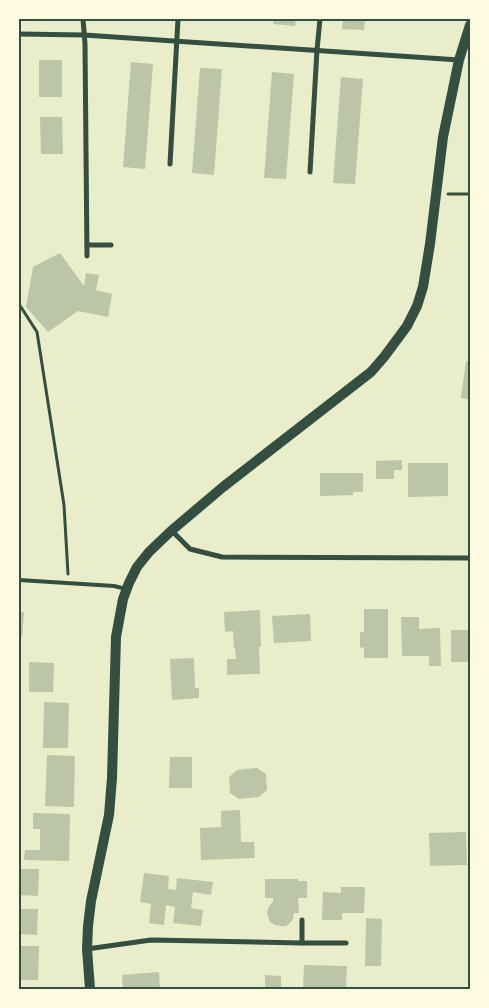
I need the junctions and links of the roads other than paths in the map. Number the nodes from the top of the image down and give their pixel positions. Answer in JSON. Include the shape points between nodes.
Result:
{"nodes":[{"id":1,"x":83,"y":19,"type":"edge"},
{"id":2,"x":178,"y":19,"type":"edge"},
{"id":3,"x":320,"y":19,"type":"edge"},
{"id":4,"x":470,"y":25,"type":"edge"},
{"id":5,"x":19,"y":34,"type":"edge"},
{"id":6,"x":84,"y":35,"type":"junction"},
{"id":7,"x":176,"y":41,"type":"junction"},
{"id":8,"x":317,"y":50,"type":"junction"},
{"id":9,"x":459,"y":60,"type":"junction"},
{"id":10,"x":170,"y":164,"type":"dead end"},
{"id":11,"x":310,"y":172,"type":"dead end"},
{"id":12,"x":87,"y":245,"type":"junction"},
{"id":13,"x":111,"y":245,"type":"dead end"},
{"id":14,"x":88,"y":256,"type":"dead end"},
{"id":15,"x":171,"y":531,"type":"junction"},
{"id":16,"x":470,"y":558,"type":"edge"},
{"id":17,"x":19,"y":580,"type":"edge"},
{"id":18,"x":127,"y":589,"type":"junction"},
{"id":19,"x":302,"y":920,"type":"dead end"},
{"id":20,"x":302,"y":943,"type":"junction"},
{"id":21,"x":346,"y":943,"type":"dead end"},
{"id":22,"x":87,"y":949,"type":"junction"},
{"id":23,"x":90,"y":989,"type":"edge"}],
"edges":[{"from":1,"to":6,"type":"street"},
{"from":2,"to":7,"type":"street"},
{"from":3,"to":8,"type":"street"},
{"from":4,"to":9,"type":"main road"},
{"from":5,"to":6,"type":"street"},
{"from":6,"to":7,"type":"street"},
{"from":6,"to":12,"type":"street"},
{"from":7,"to":8,"type":"street"},
{"from":7,"to":10,"type":"street"},
{"from":8,"to":9,"type":"street"},
{"from":8,"to":11,"type":"street"},
{"from":9,"to":15,"type":"main road","via":[[443,137],[428,266],[418,306],[407,326],[370,372]]},
{"from":12,"to":13,"type":"street"},
{"from":12,"to":14,"type":"street"},
{"from":15,"to":16,"type":"street","via":[[190,549],[222,556]]},
{"from":15,"to":18,"type":"main road","via":[[137,567]]},
{"from":17,"to":18,"type":"lane"},
{"from":18,"to":22,"type":"main road","via":[[116,637],[109,815],[91,901]]},
{"from":19,"to":20,"type":"street"},
{"from":20,"to":21,"type":"street"},
{"from":20,"to":22,"type":"street","via":[[151,940]]},
{"from":22,"to":23,"type":"main road"}]}
